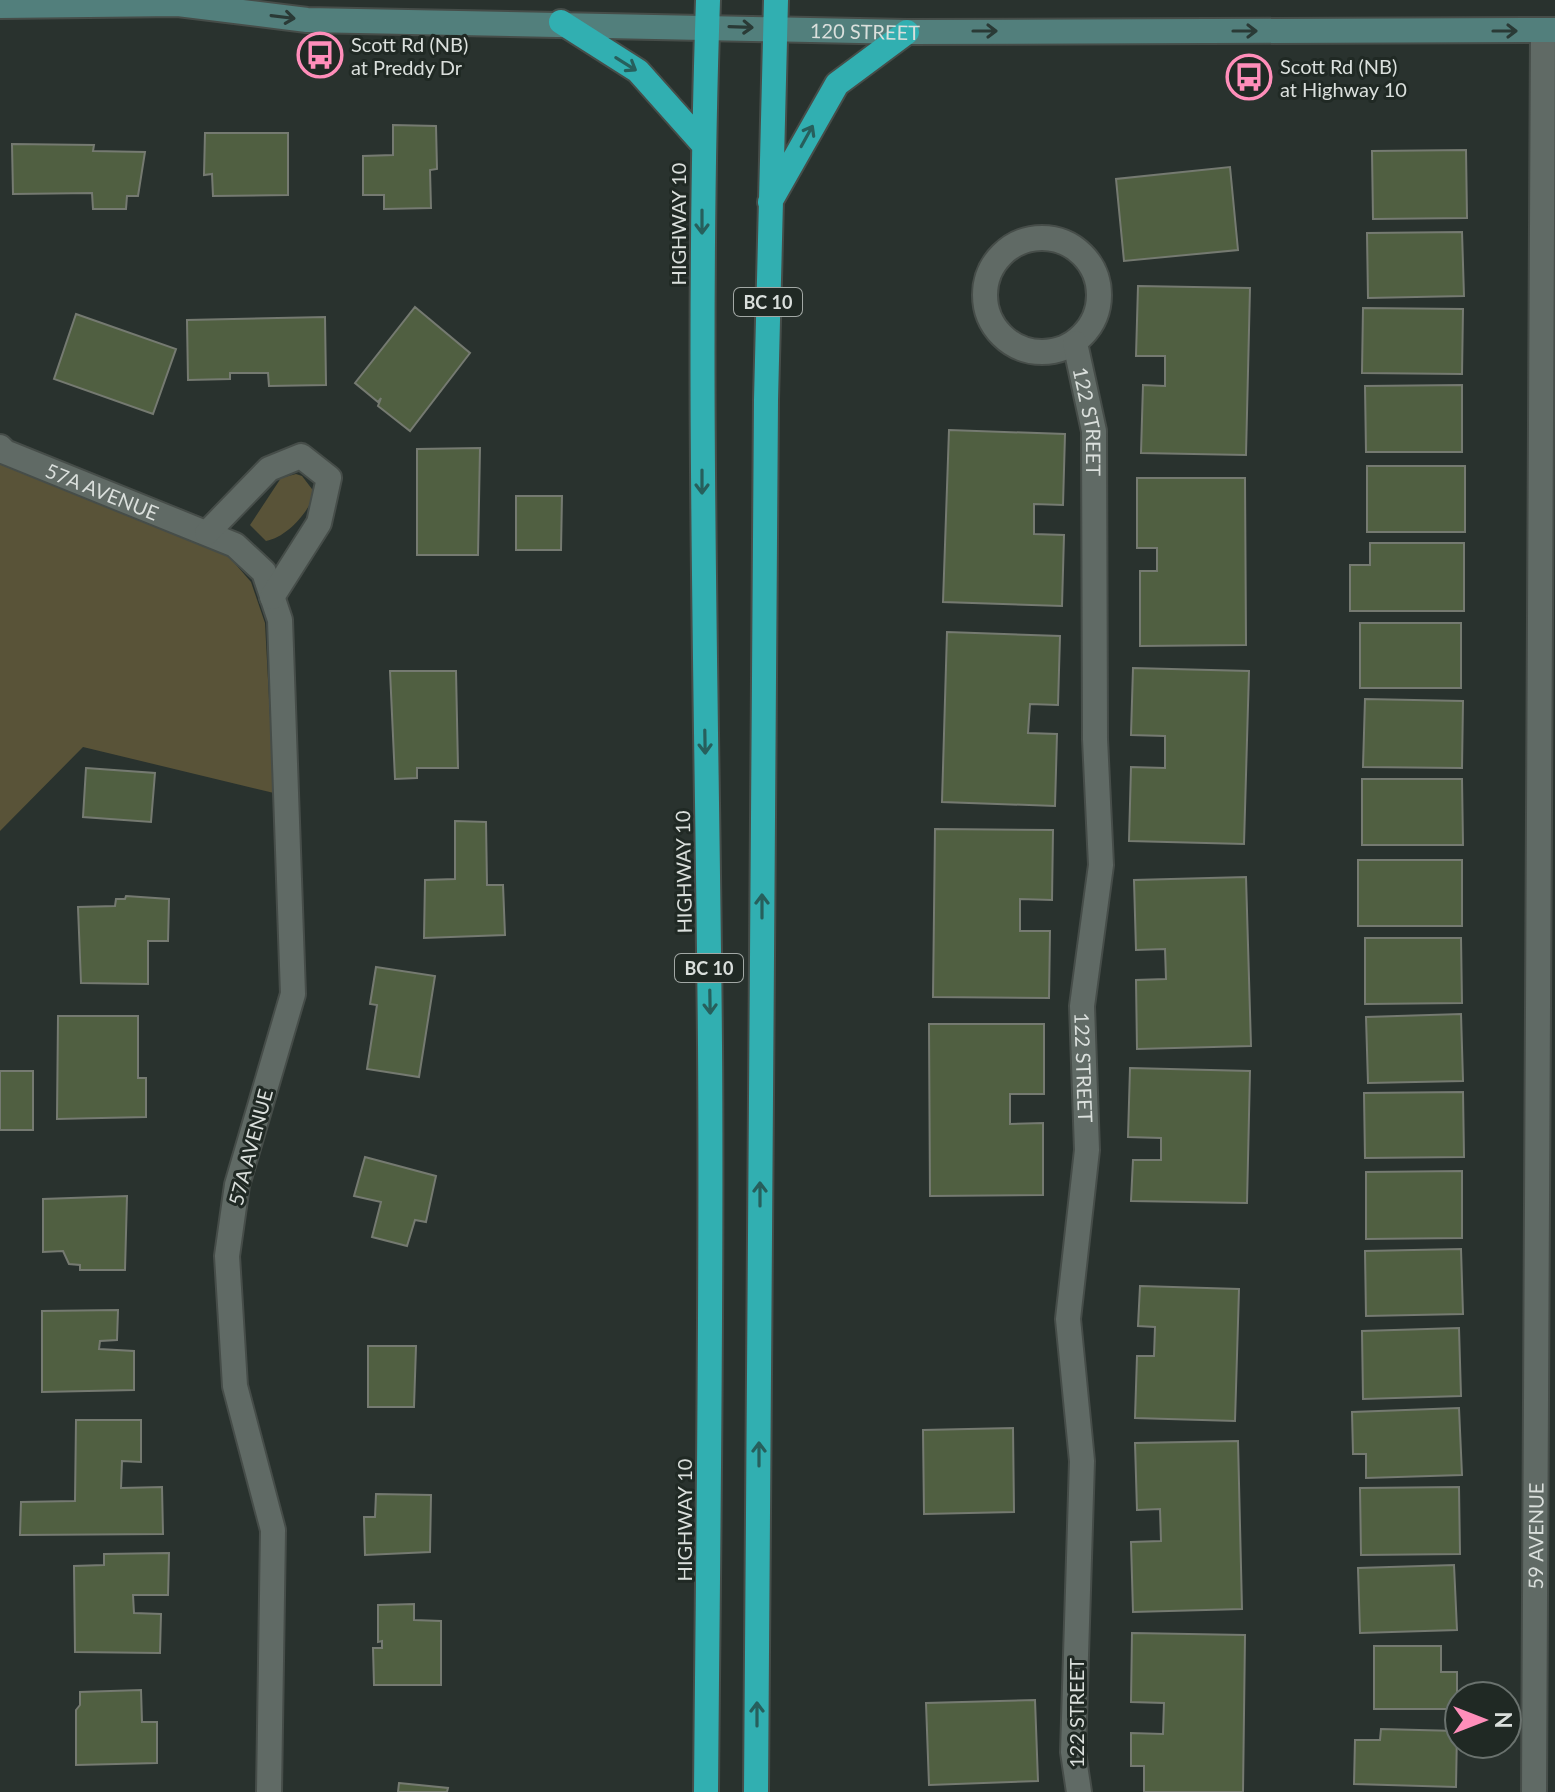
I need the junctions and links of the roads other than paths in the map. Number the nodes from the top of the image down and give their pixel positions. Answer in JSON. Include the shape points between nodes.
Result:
{"nodes":[{"id":1,"x":708,"y":0,"type":"edge"},
{"id":2,"x":776,"y":0,"type":"edge"},
{"id":3,"x":124,"y":2,"type":"edge"},
{"id":4,"x":188,"y":2,"type":"edge"},
{"id":5,"x":0,"y":6,"type":"edge"},
{"id":6,"x":561,"y":22,"type":"junction"},
{"id":7,"x":707,"y":26,"type":"junction"},
{"id":8,"x":775,"y":28,"type":"junction"},
{"id":9,"x":1549,"y":30,"type":"edge"},
{"id":10,"x":907,"y":32,"type":"junction"},
{"id":11,"x":703,"y":144,"type":"junction"},
{"id":12,"x":769,"y":204,"type":"junction"},
{"id":13,"x":1075,"y":343,"type":"junction"},
{"id":14,"x":0,"y":447,"type":"edge"},
{"id":15,"x":207,"y":533,"type":"junction"},
{"id":16,"x":272,"y":597,"type":"junction"},
{"id":17,"x":1548,"y":854,"type":"edge"},
{"id":18,"x":269,"y":1792,"type":"edge"},
{"id":19,"x":706,"y":1792,"type":"edge"},
{"id":20,"x":756,"y":1792,"type":"edge"},
{"id":21,"x":1079,"y":1792,"type":"edge"},
{"id":22,"x":1534,"y":1792,"type":"edge"}],
"edges":[{"from":1,"to":7,"type":"highway","name":"HIGHWAY 10","number":"BC 10"},
{"from":2,"to":8,"type":"highway","number":"BC 10"},
{"from":3,"to":4,"type":"main road","name":"120 STREET"},
{"from":3,"to":5,"type":"main road","name":"120 STREET"},
{"from":4,"to":6,"type":"main road","name":"120 STREET","one_way":true,"via":[[307,20]]},
{"from":6,"to":7,"type":"main road","name":"120 STREET"},
{"from":6,"to":11,"type":"highway","one_way":true,"via":[[638,71]]},
{"from":7,"to":8,"type":"main road","name":"120 STREET","one_way":true},
{"from":7,"to":11,"type":"highway","name":"HIGHWAY 10","number":"BC 10"},
{"from":8,"to":10,"type":"main road","name":"120 STREET"},
{"from":8,"to":12,"type":"highway","number":"BC 10"},
{"from":10,"to":9,"type":"main road","name":"120 STREET","one_way":true},
{"from":9,"to":17,"type":"street","name":"59 AVENUE"},
{"from":12,"to":10,"type":"highway","one_way":true,"via":[[837,84]]},
{"from":11,"to":19,"type":"highway","name":"HIGHWAY 10","number":"BC 10","one_way":true,"via":[[702,545],[710,1047]]},
{"from":20,"to":12,"type":"highway","number":"BC 10","one_way":true},
{"from":13,"to":13,"type":"street","name":"122 STREET","via":[[1090,329],[1099,301],[1095,271],[1062,241],[1042,237],[1007,249],[991,264],[985,289],[988,317],[999,334],[1014,347],[1034,353],[1054,353]]},
{"from":13,"to":21,"type":"street","name":"122 STREET","via":[[1094,431],[1101,865],[1082,1006],[1087,1150],[1068,1319],[1082,1461],[1073,1752]]},
{"from":14,"to":15,"type":"street","name":"57A AVENUE"},
{"from":15,"to":16,"type":"street","name":"57A AVENUE","via":[[235,545],[264,572]]},
{"from":15,"to":16,"type":"street","via":[[269,469],[301,456],[329,478],[319,523]]},
{"from":16,"to":18,"type":"street","name":"57A AVENUE","via":[[280,620],[293,994],[237,1185],[227,1256],[235,1386],[273,1530]]},
{"from":17,"to":22,"type":"street","name":"59 AVENUE"}]}
